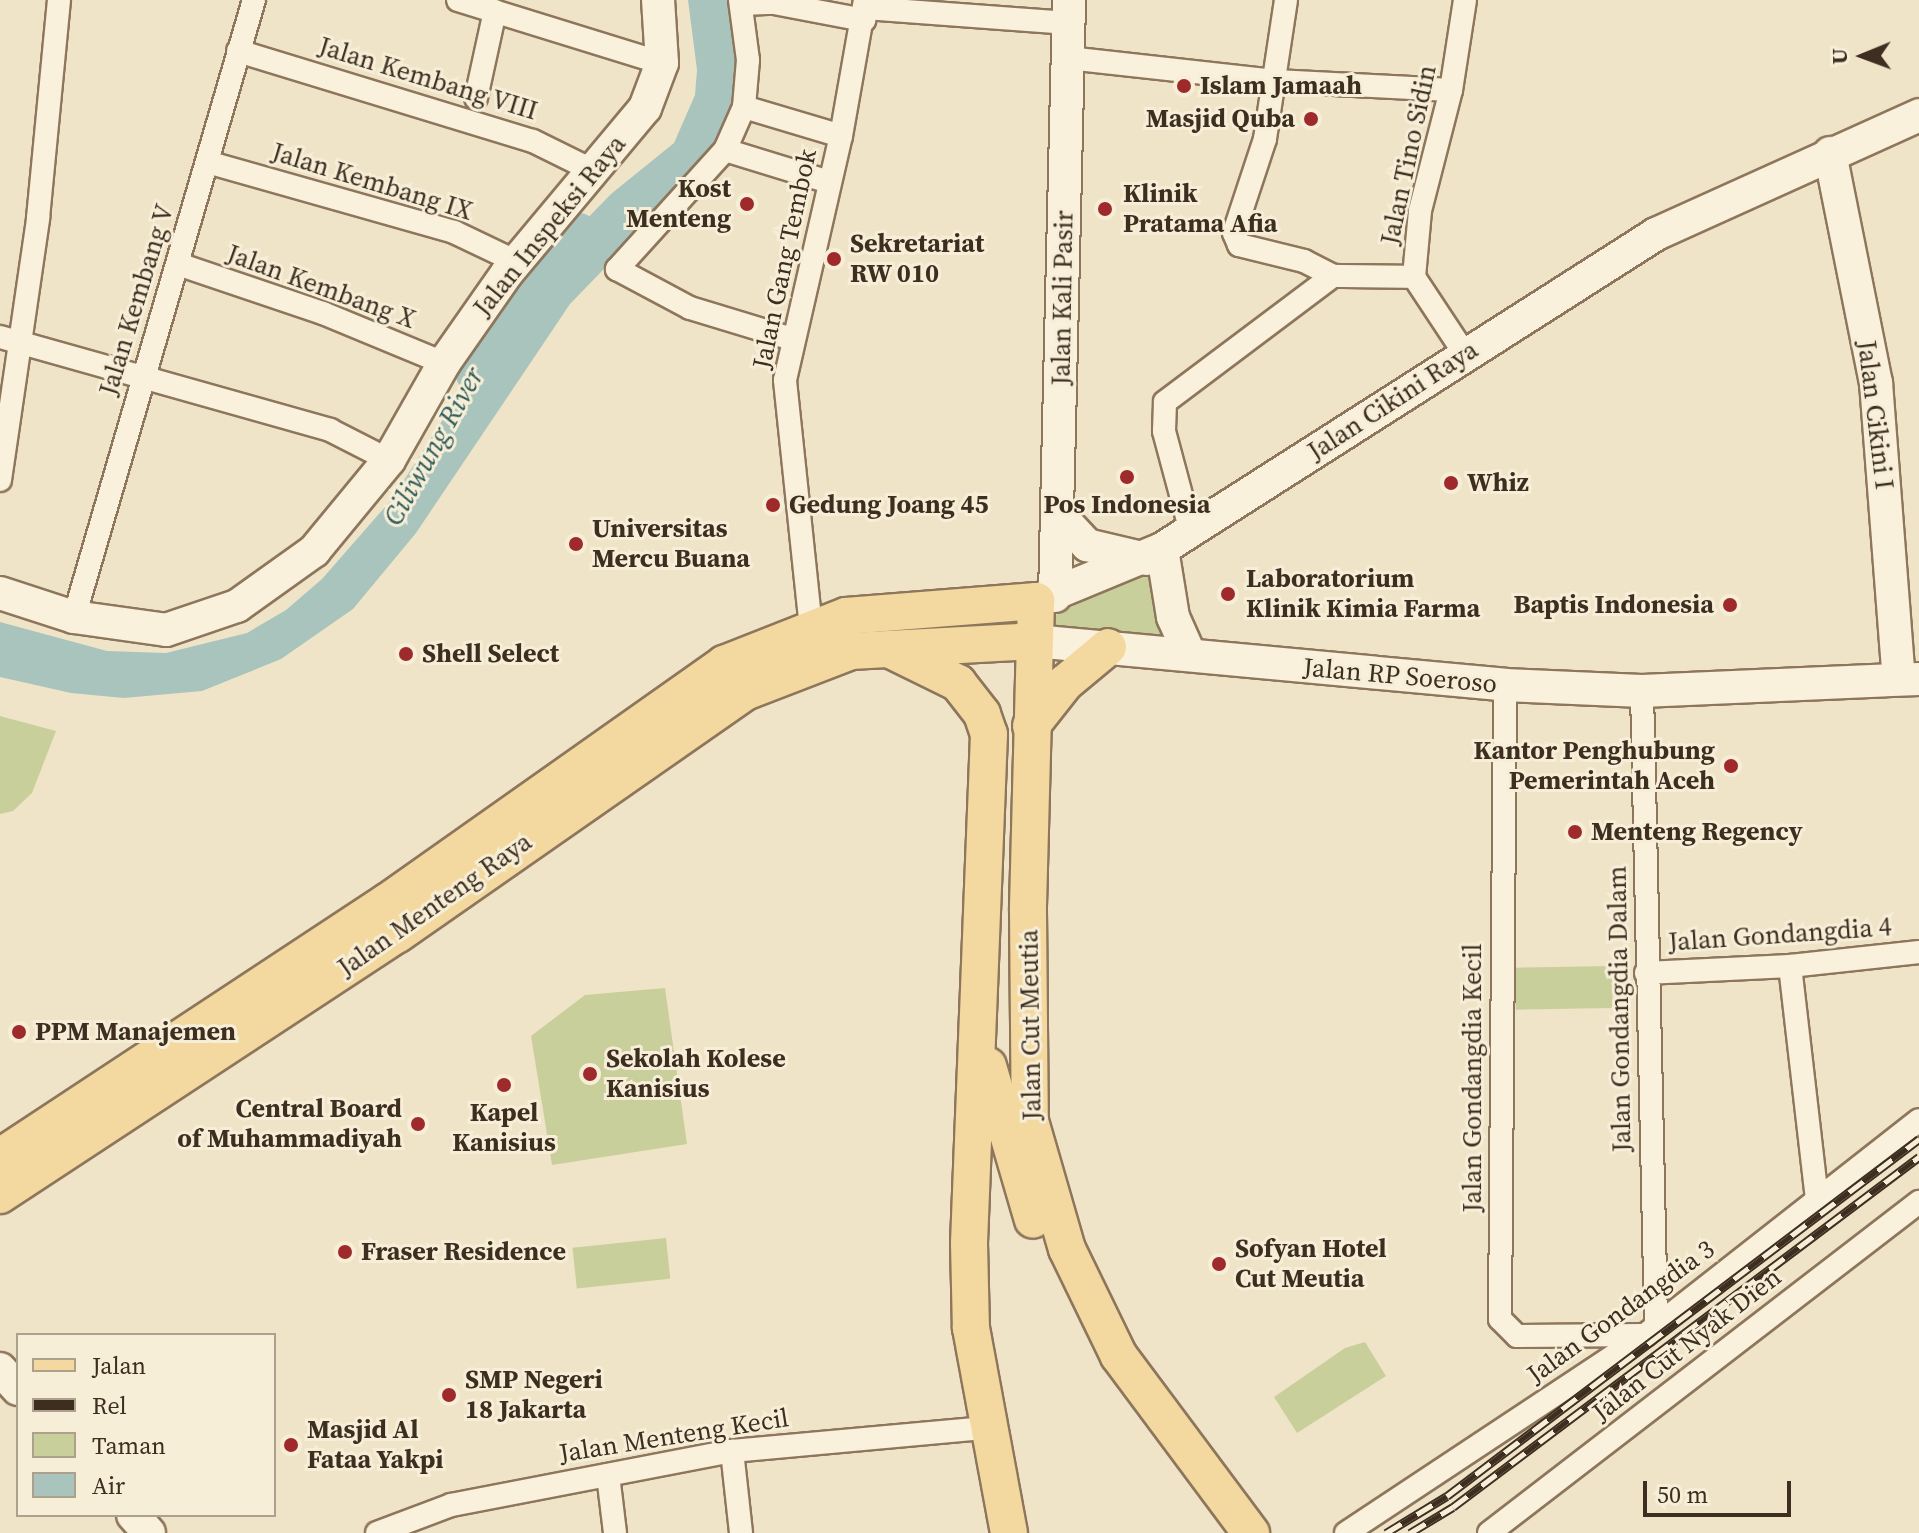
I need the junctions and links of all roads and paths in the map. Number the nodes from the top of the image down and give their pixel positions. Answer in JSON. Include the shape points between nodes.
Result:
{"nodes":[{"id":1,"x":59,"y":0,"type":"edge"},
{"id":2,"x":254,"y":0,"type":"edge"},
{"id":3,"x":458,"y":0,"type":"edge"},
{"id":4,"x":658,"y":0,"type":"edge"},
{"id":5,"x":1286,"y":0,"type":"edge"},
{"id":6,"x":1465,"y":0,"type":"edge"},
{"id":7,"x":740,"y":2,"type":"edge"},
{"id":8,"x":865,"y":9,"type":"edge"},
{"id":9,"x":495,"y":11,"type":"junction"},
{"id":10,"x":1069,"y":11,"type":"edge"},
{"id":11,"x":238,"y":51,"type":"junction"},
{"id":12,"x":1068,"y":58,"type":"junction"},
{"id":13,"x":662,"y":63,"type":"junction"},
{"id":14,"x":1275,"y":81,"type":"junction"},
{"id":15,"x":1451,"y":90,"type":"junction"},
{"id":16,"x":476,"y":98,"type":"dead end"},
{"id":17,"x":744,"y":107,"type":"junction"},
{"id":18,"x":1919,"y":115,"type":"edge"},
{"id":19,"x":841,"y":136,"type":"junction"},
{"id":20,"x":725,"y":150,"type":"junction"},
{"id":21,"x":1830,"y":153,"type":"junction"},
{"id":22,"x":207,"y":162,"type":"junction"},
{"id":23,"x":596,"y":172,"type":"junction"},
{"id":24,"x":829,"y":182,"type":"junction"},
{"id":25,"x":517,"y":262,"type":"junction"},
{"id":26,"x":178,"y":264,"type":"junction"},
{"id":27,"x":1333,"y":276,"type":"junction"},
{"id":28,"x":1414,"y":277,"type":"junction"},
{"id":29,"x":11,"y":339,"type":"edge"},
{"id":30,"x":792,"y":339,"type":"junction"},
{"id":31,"x":1465,"y":354,"type":"junction"},
{"id":32,"x":444,"y":363,"type":"junction"},
{"id":33,"x":143,"y":379,"type":"junction"},
{"id":34,"x":389,"y":460,"type":"junction"},
{"id":35,"x":0,"y":480,"type":"edge"},
{"id":36,"x":1060,"y":516,"type":"junction"},
{"id":37,"x":1191,"y":532,"type":"junction"},
{"id":38,"x":1154,"y":554,"type":"junction"},
{"id":39,"x":0,"y":593,"type":"edge"},
{"id":40,"x":1045,"y":599,"type":"junction"},
{"id":41,"x":846,"y":616,"type":"joint"},
{"id":42,"x":74,"y":617,"type":"junction"},
{"id":43,"x":811,"y":628,"type":"junction"},
{"id":44,"x":1034,"y":641,"type":"junction"},
{"id":45,"x":883,"y":647,"type":"junction"},
{"id":46,"x":1108,"y":647,"type":"junction"},
{"id":47,"x":1189,"y":653,"type":"junction"},
{"id":48,"x":1909,"y":679,"type":"edge"},
{"id":49,"x":1505,"y":685,"type":"junction"},
{"id":50,"x":1642,"y":691,"type":"junction"},
{"id":51,"x":1031,"y":730,"type":"junction"},
{"id":52,"x":989,"y":734,"type":"junction"},
{"id":53,"x":1919,"y":952,"type":"edge"},
{"id":54,"x":1790,"y":966,"type":"junction"},
{"id":55,"x":1646,"y":973,"type":"junction"},
{"id":56,"x":980,"y":1037,"type":"junction"},
{"id":57,"x":1919,"y":1120,"type":"edge"},
{"id":58,"x":0,"y":1157,"type":"edge"},
{"id":59,"x":0,"y":1195,"type":"edge"},
{"id":60,"x":1817,"y":1199,"type":"junction"},
{"id":61,"x":1919,"y":1202,"type":"edge"},
{"id":62,"x":1650,"y":1330,"type":"junction"},
{"id":63,"x":0,"y":1369,"type":"edge"},
{"id":64,"x":16,"y":1387,"type":"edge"},
{"id":65,"x":986,"y":1428,"type":"junction"},
{"id":66,"x":732,"y":1451,"type":"junction"},
{"id":67,"x":608,"y":1475,"type":"junction"},
{"id":68,"x":135,"y":1517,"type":"edge"},
{"id":69,"x":149,"y":1533,"type":"edge"},
{"id":70,"x":377,"y":1533,"type":"edge"},
{"id":71,"x":615,"y":1533,"type":"edge"},
{"id":72,"x":741,"y":1533,"type":"edge"},
{"id":73,"x":1009,"y":1533,"type":"edge"},
{"id":74,"x":1221,"y":1533,"type":"edge"},
{"id":75,"x":1251,"y":1533,"type":"edge"},
{"id":76,"x":1346,"y":1533,"type":"edge"},
{"id":77,"x":1489,"y":1533,"type":"edge"}],
"edges":[{"from":1,"to":29,"type":"street"},
{"from":2,"to":11,"type":"street","name":"Jalan Kembang V"},
{"from":3,"to":9,"type":"street"},
{"from":4,"to":13,"type":"street","name":"Jalan Inspeksi Raya"},
{"from":5,"to":14,"type":"street"},
{"from":6,"to":15,"type":"street","name":"Jalan Tino Sidin"},
{"from":7,"to":8,"type":"street"},
{"from":7,"to":17,"type":"street","via":[[748,60]]},
{"from":8,"to":10,"type":"street"},
{"from":8,"to":19,"type":"street","name":"Jalan Gang Tembok"},
{"from":9,"to":13,"type":"street"},
{"from":9,"to":16,"type":"street"},
{"from":10,"to":12,"type":"street","name":"Jalan Kali Pasir"},
{"from":11,"to":22,"type":"street","name":"Jalan Kembang V"},
{"from":11,"to":23,"type":"street","name":"Jalan Kembang VIII","via":[[533,141]]},
{"from":12,"to":14,"type":"street","via":[[1204,69]]},
{"from":12,"to":36,"type":"street","name":"Jalan Kali Pasir"},
{"from":13,"to":23,"type":"street","name":"Jalan Inspeksi Raya","via":[[645,108]]},
{"from":14,"to":15,"type":"street"},
{"from":14,"to":27,"type":"street","via":[[1265,139],[1234,233],[1239,245],[1304,261]]},
{"from":15,"to":28,"type":"street","name":"Jalan Tino Sidin","via":[[1420,211]]},
{"from":17,"to":19,"type":"street"},
{"from":17,"to":20,"type":"street"},
{"from":18,"to":21,"type":"street","name":"Jalan Cikini Raya"},
{"from":19,"to":24,"type":"street","name":"Jalan Gang Tembok"},
{"from":20,"to":24,"type":"street"},
{"from":20,"to":30,"type":"street","via":[[617,269],[690,308]]},
{"from":21,"to":31,"type":"street","name":"Jalan Cikini Raya","via":[[1656,234]]},
{"from":21,"to":48,"type":"street","name":"Jalan Cikini I","via":[[1876,383]]},
{"from":22,"to":25,"type":"street","name":"Jalan Kembang IX","via":[[454,232]]},
{"from":22,"to":26,"type":"street","name":"Jalan Kembang V"},
{"from":23,"to":25,"type":"street","name":"Jalan Inspeksi Raya"},
{"from":24,"to":30,"type":"street","name":"Jalan Gang Tembok"},
{"from":25,"to":32,"type":"street","name":"Jalan Inspeksi Raya"},
{"from":26,"to":32,"type":"street","name":"Jalan Kembang X","via":[[323,313]]},
{"from":26,"to":33,"type":"street","name":"Jalan Kembang V"},
{"from":27,"to":28,"type":"street"},
{"from":27,"to":37,"type":"street","via":[[1165,402],[1164,431]]},
{"from":28,"to":31,"type":"street","name":"Jalan Tino Sidin"},
{"from":29,"to":33,"type":"street"},
{"from":29,"to":35,"type":"street"},
{"from":30,"to":43,"type":"street","name":"Jalan Gang Tembok","via":[[785,380]]},
{"from":31,"to":37,"type":"street","name":"Jalan Cikini Raya"},
{"from":32,"to":34,"type":"street","name":"Jalan Inspeksi Raya"},
{"from":33,"to":34,"type":"street","via":[[330,430]]},
{"from":33,"to":42,"type":"street","name":"Jalan Kembang V"},
{"from":34,"to":42,"type":"street","name":"Jalan Inspeksi Raya","via":[[314,551],[237,606],[166,630]]},
{"from":36,"to":38,"type":"street","via":[[1087,545]]},
{"from":36,"to":40,"type":"street","name":"Jalan Kali Pasir"},
{"from":37,"to":38,"type":"street","name":"Jalan Cikini Raya"},
{"from":38,"to":40,"type":"street","name":"Jalan Cikini Raya"},
{"from":38,"to":47,"type":"street"},
{"from":39,"to":42,"type":"street","name":"Jalan Inspeksi Raya"},
{"from":40,"to":41,"type":"main road","name":"Jalan Cikini Raya"},
{"from":40,"to":44,"type":"main road","name":"Jalan Cut Meutia"},
{"from":41,"to":43,"type":"main road","name":"Jalan Menteng Raya"},
{"from":43,"to":58,"type":"main road","name":"Jalan Menteng Raya","via":[[699,679],[438,867]]},
{"from":44,"to":45,"type":"main road","name":"Jalan RP Soeroso"},
{"from":44,"to":46,"type":"street","name":"Jalan RP Soeroso"},
{"from":44,"to":51,"type":"main road","name":"Jalan Cut Meutia"},
{"from":45,"to":52,"type":"main road","name":"Jalan Cut Meutia","via":[[958,683],[982,714]]},
{"from":45,"to":59,"type":"main road","name":"Jalan Menteng Raya","via":[[800,667],[745,692],[398,934]]},
{"from":46,"to":47,"type":"street","name":"Jalan RP Soeroso"},
{"from":46,"to":51,"type":"main road","via":[[1065,683]]},
{"from":47,"to":49,"type":"street","name":"Jalan RP Soeroso"},
{"from":48,"to":50,"type":"street","name":"Jalan RP Soeroso"},
{"from":49,"to":50,"type":"street","name":"Jalan RP Soeroso"},
{"from":49,"to":62,"type":"street","name":"Jalan Gondangdia Kecil","via":[[1500,1319],[1517,1336]]},
{"from":50,"to":55,"type":"street","name":"Jalan Gondangdia Dalam"},
{"from":51,"to":52,"type":"main road","via":[[1012,726]]},
{"from":51,"to":75,"type":"main road","name":"Jalan Cut Meutia","via":[[1026,1068],[1030,1121],[1042,1169],[1067,1249],[1119,1356]]},
{"from":52,"to":56,"type":"main road","name":"Jalan Cut Meutia"},
{"from":53,"to":54,"type":"street","name":"Jalan Gondangdia 4"},
{"from":54,"to":55,"type":"street","name":"Jalan Gondangdia 4"},
{"from":54,"to":60,"type":"street"},
{"from":55,"to":62,"type":"street","name":"Jalan Gondangdia Dalam"},
{"from":56,"to":65,"type":"main road","name":"Jalan Cut Meutia","via":[[969,1243],[971,1328]]},
{"from":56,"to":74,"type":"main road","name":"Jalan Cut Meutia","via":[[1045,1258],[1081,1333],[1153,1443]]},
{"from":57,"to":60,"type":"street","name":"Jalan Gondangdia 3"},
{"from":60,"to":62,"type":"street","name":"Jalan Gondangdia 3"},
{"from":61,"to":77,"type":"street","name":"Jalan Cut Nyak Dien"},
{"from":62,"to":76,"type":"street","name":"Jalan Gondangdia 3"},
{"from":63,"to":64,"type":"street"},
{"from":65,"to":66,"type":"street","name":"Jalan Menteng Kecil"},
{"from":65,"to":73,"type":"main road","name":"Jalan Cut Meutia"},
{"from":66,"to":67,"type":"street","name":"Jalan Menteng Kecil"},
{"from":66,"to":72,"type":"street"},
{"from":67,"to":70,"type":"street","name":"Jalan Menteng Kecil","via":[[451,1505]]},
{"from":67,"to":71,"type":"street"},
{"from":68,"to":69,"type":"street"}]}
